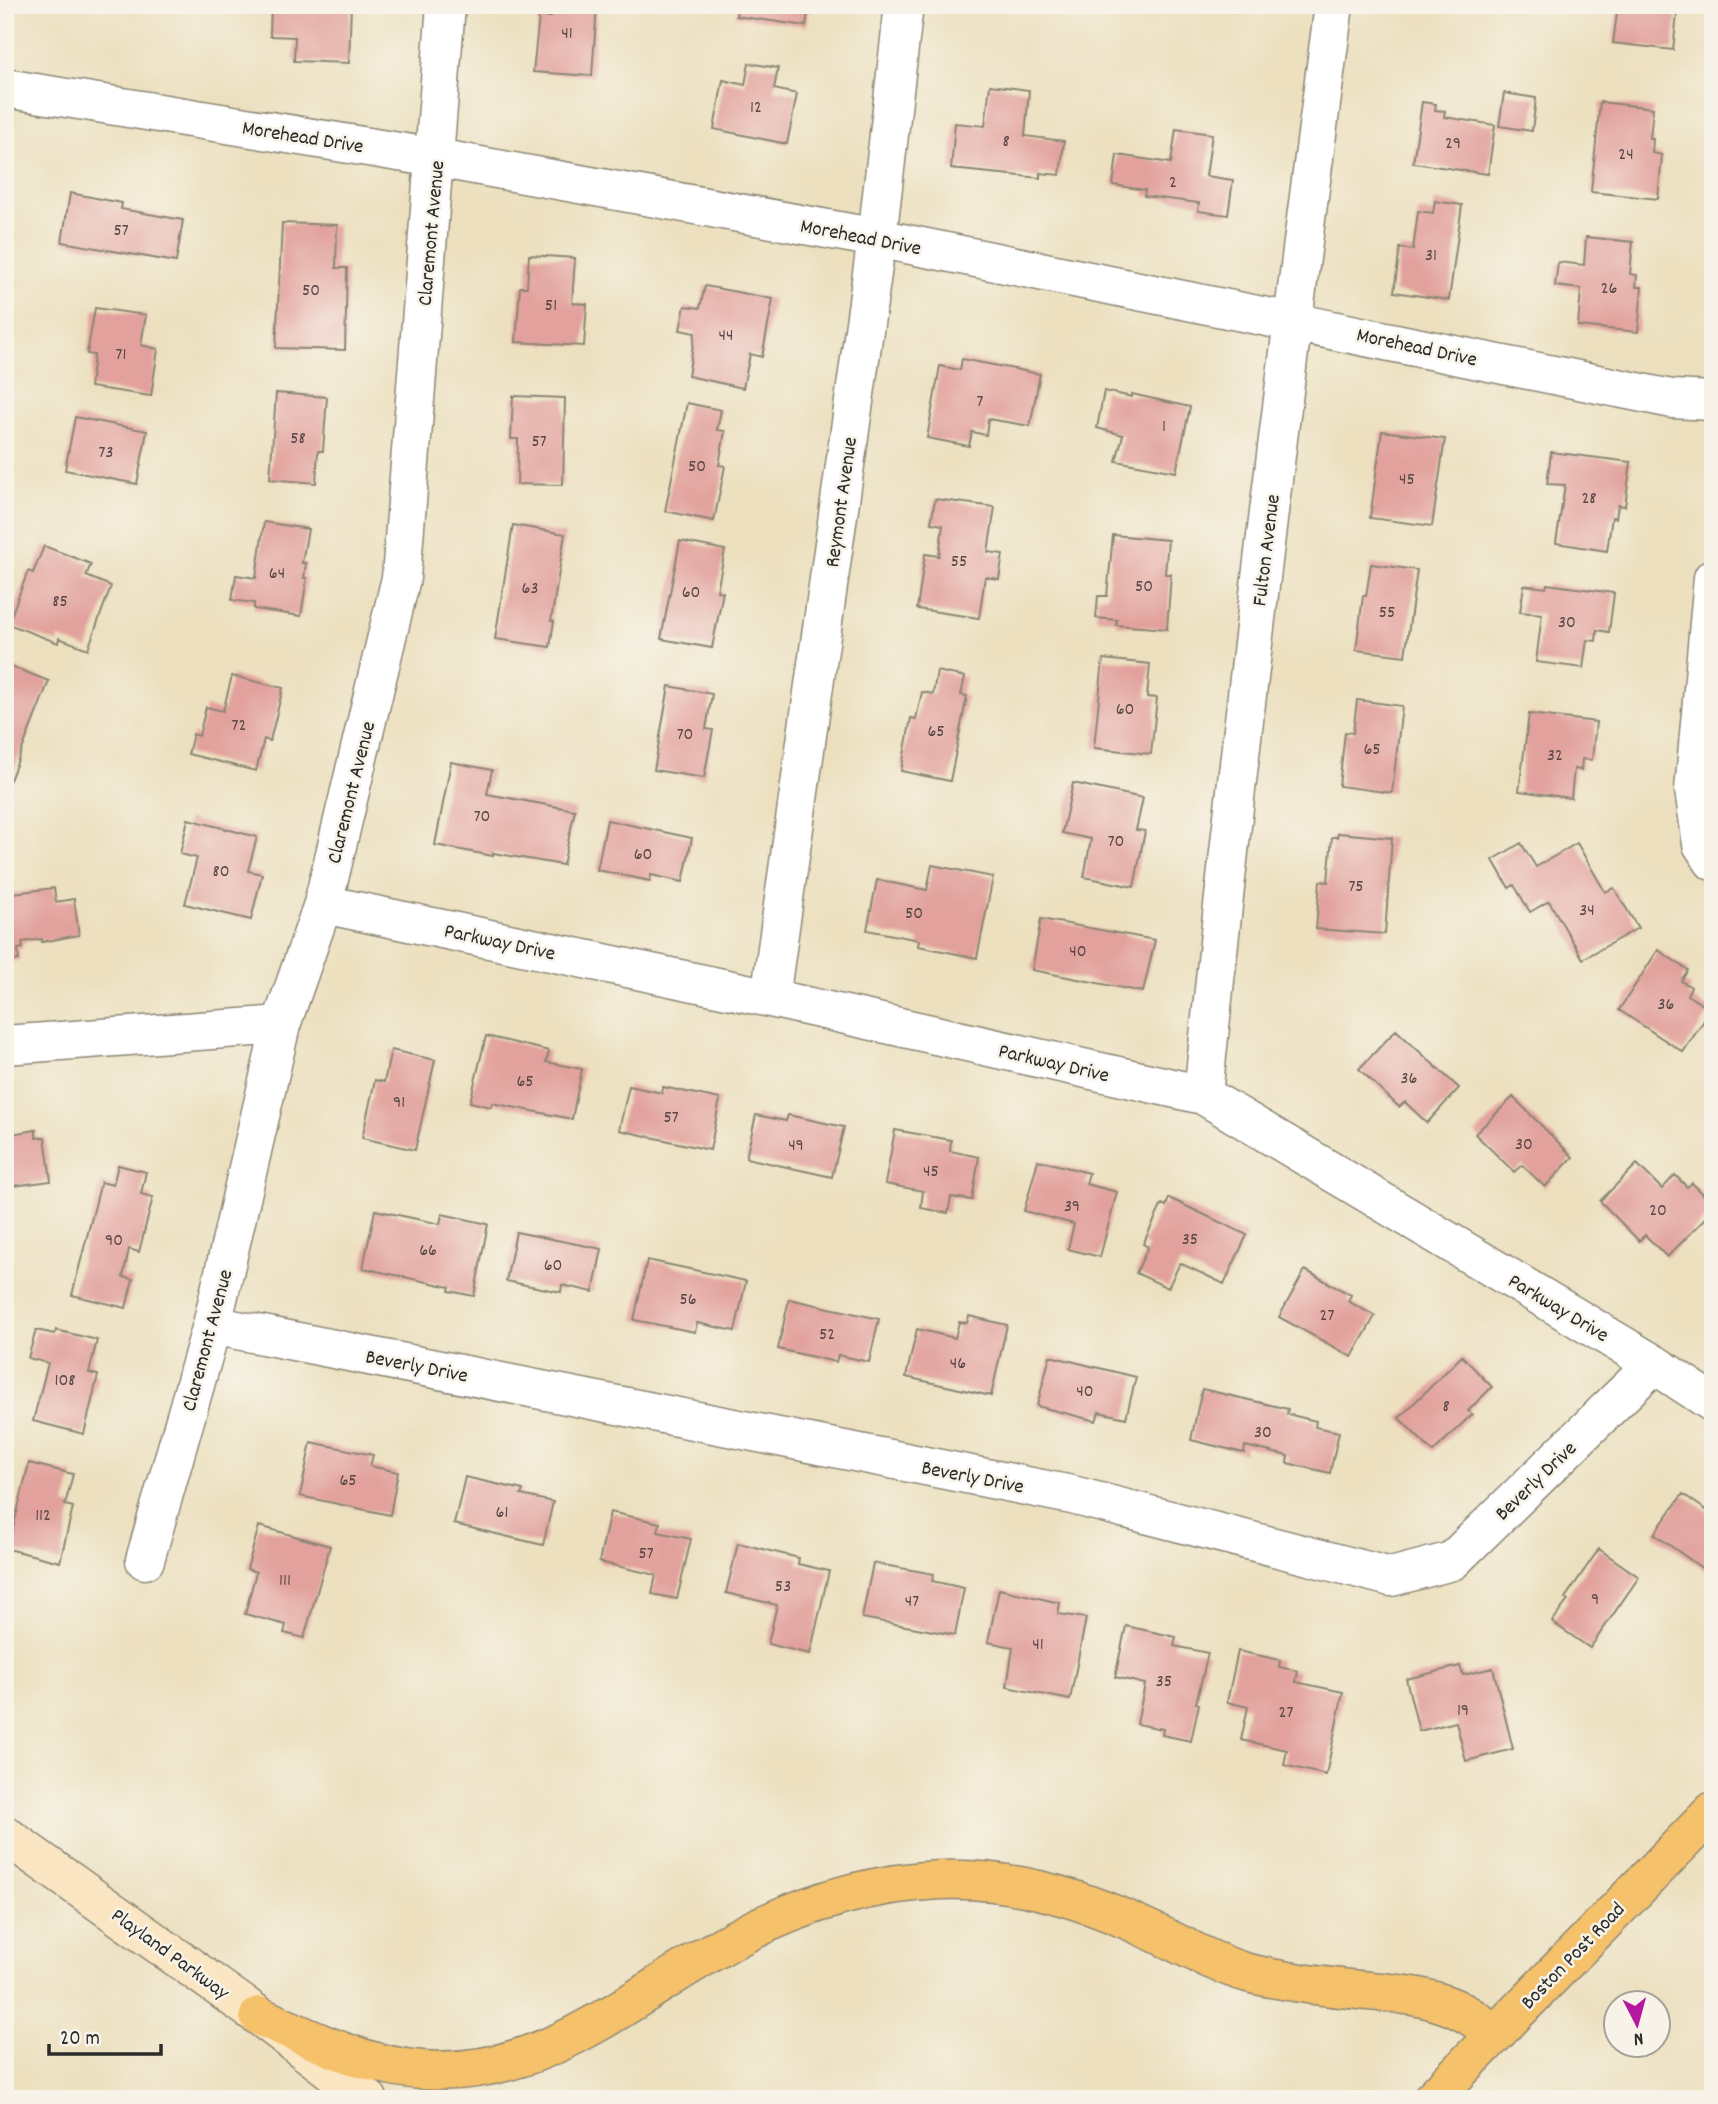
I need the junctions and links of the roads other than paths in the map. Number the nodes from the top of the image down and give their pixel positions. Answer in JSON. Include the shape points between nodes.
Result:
{"nodes":[{"id":1,"x":446,"y":5,"type":"edge"},
{"id":2,"x":904,"y":5,"type":"edge"},
{"id":3,"x":1334,"y":5,"type":"edge"},
{"id":4,"x":5,"y":88,"type":"edge"},
{"id":5,"x":436,"y":158,"type":"junction"},
{"id":6,"x":877,"y":238,"type":"junction"},
{"id":7,"x":1293,"y":321,"type":"junction"},
{"id":8,"x":1713,"y":401,"type":"edge"},
{"id":9,"x":1713,"y":578,"type":"edge"},
{"id":10,"x":1713,"y":861,"type":"edge"},
{"id":11,"x":323,"y":904,"type":"junction"},
{"id":12,"x":770,"y":999,"type":"junction"},
{"id":13,"x":281,"y":1026,"type":"junction"},
{"id":14,"x":5,"y":1045,"type":"edge"},
{"id":15,"x":1203,"y":1095,"type":"junction"},
{"id":16,"x":212,"y":1325,"type":"junction"},
{"id":17,"x":1654,"y":1364,"type":"junction"},
{"id":18,"x":1713,"y":1403,"type":"edge"},
{"id":19,"x":145,"y":1560,"type":"dead end"},
{"id":20,"x":1713,"y":1811,"type":"edge"},
{"id":21,"x":5,"y":1835,"type":"edge"},
{"id":22,"x":259,"y":2016,"type":"junction"},
{"id":23,"x":1495,"y":2034,"type":"junction"},
{"id":24,"x":368,"y":2099,"type":"edge"},
{"id":25,"x":1432,"y":2099,"type":"edge"}],
"edges":[{"from":1,"to":5,"type":"street","name":"Claremont Avenue"},
{"from":2,"to":6,"type":"street","name":"Reymont Avenue"},
{"from":3,"to":7,"type":"street","name":"Fulton Avenue"},
{"from":4,"to":5,"type":"street","name":"Morehead Drive"},
{"from":5,"to":6,"type":"street","name":"Morehead Drive"},
{"from":5,"to":11,"type":"street","name":"Claremont Avenue","via":[[401,578]]},
{"from":6,"to":7,"type":"street","name":"Morehead Drive"},
{"from":6,"to":12,"type":"street","name":"Reymont Avenue"},
{"from":7,"to":8,"type":"street","name":"Morehead Drive","via":[[1672,399]]},
{"from":7,"to":15,"type":"street","name":"Fulton Avenue","via":[[1226,863]]},
{"from":9,"to":10,"type":"street","via":[[1694,790],[1702,844]]},
{"from":11,"to":12,"type":"street","name":"Parkway Drive"},
{"from":11,"to":13,"type":"street","name":"Claremont Avenue"},
{"from":12,"to":15,"type":"street","name":"Parkway Drive"},
{"from":13,"to":14,"type":"street"},
{"from":13,"to":16,"type":"street","name":"Claremont Avenue"},
{"from":15,"to":17,"type":"street","name":"Parkway Drive"},
{"from":16,"to":17,"type":"street","name":"Beverly Drive","via":[[1072,1495],[1391,1577],[1452,1561]]},
{"from":16,"to":19,"type":"street","name":"Claremont Avenue"},
{"from":17,"to":18,"type":"street","name":"Parkway Drive"},
{"from":20,"to":23,"type":"main road","name":"Boston Post Road"},
{"from":21,"to":22,"type":"main road","name":"Playland Parkway"},
{"from":22,"to":23,"type":"main road","via":[[372,2062],[464,2071],[506,2064],[588,2029],[730,1942],[806,1906],[894,1884],[943,1880],[1041,1889],[1090,1905],[1237,1969],[1280,1981],[1413,1995],[1475,2018]]},
{"from":22,"to":24,"type":"main road","name":"Playland Parkway"},
{"from":23,"to":25,"type":"main road","name":"Boston Post Road"}]}
